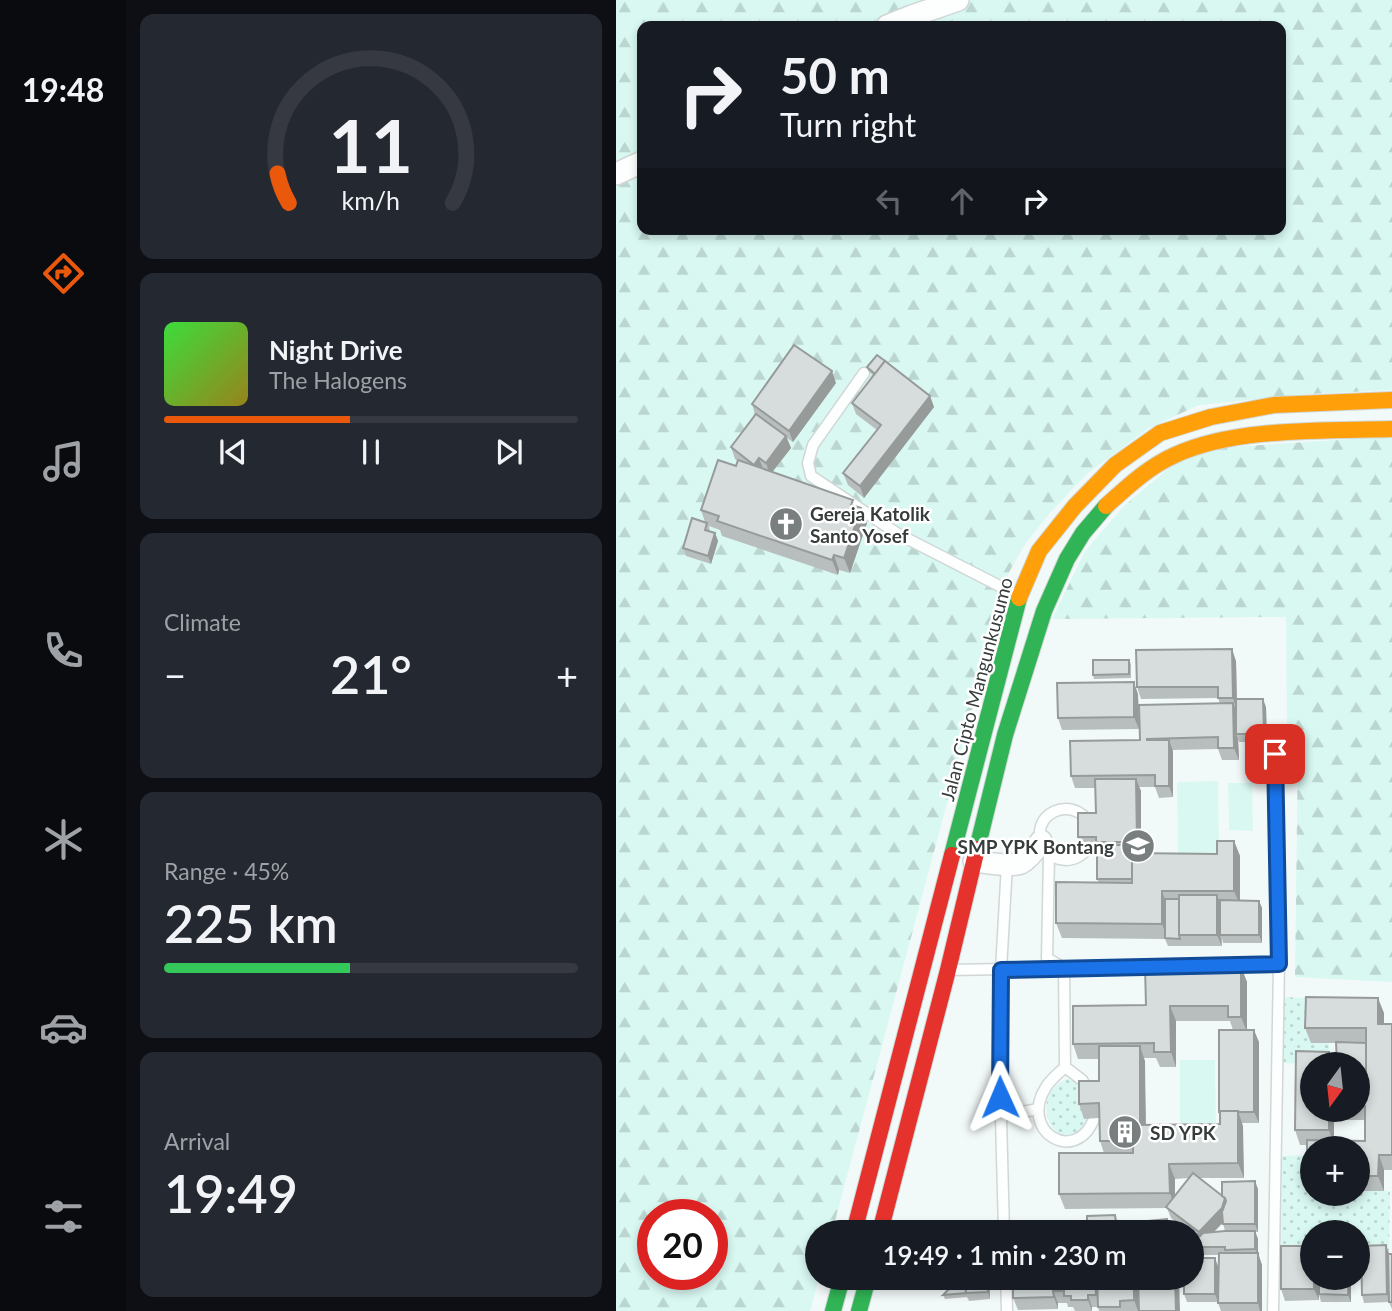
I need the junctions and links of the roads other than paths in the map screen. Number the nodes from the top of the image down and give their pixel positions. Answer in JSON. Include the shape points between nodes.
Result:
{"nodes":[{"id":1,"x":958,"y":0,"type":"edge"},
{"id":2,"x":900,"y":21,"type":"edge"},
{"id":3,"x":637,"y":164,"type":"edge"},
{"id":4,"x":616,"y":174,"type":"edge"},
{"id":5,"x":864,"y":373,"type":"edge"},
{"id":6,"x":1392,"y":400,"type":"edge"},
{"id":7,"x":1392,"y":429,"type":"edge"},
{"id":8,"x":1019,"y":597,"type":"junction"},
{"id":9,"x":1275,"y":754,"type":"dead end"},
{"id":10,"x":1090,"y":825,"type":"edge"},
{"id":11,"x":1045,"y":848,"type":"junction"},
{"id":12,"x":1088,"y":848,"type":"edge"},
{"id":13,"x":974,"y":861,"type":"junction"},
{"id":14,"x":1007,"y":864,"type":"junction"},
{"id":15,"x":1047,"y":958,"type":"junction"},
{"id":16,"x":1279,"y":964,"type":"junction"},
{"id":17,"x":1064,"y":968,"type":"junction"},
{"id":18,"x":1041,"y":969,"type":"junction"},
{"id":19,"x":948,"y":970,"type":"junction"},
{"id":20,"x":1001,"y":970,"type":"junction"},
{"id":21,"x":1065,"y":1068,"type":"junction"},
{"id":22,"x":1090,"y":1091,"type":"edge"},
{"id":23,"x":1038,"y":1110,"type":"junction"},
{"id":24,"x":1001,"y":1116,"type":"junction"},
{"id":25,"x":1094,"y":1119,"type":"edge"},
{"id":26,"x":856,"y":1220,"type":"edge"},
{"id":27,"x":883,"y":1220,"type":"edge"},
{"id":28,"x":1004,"y":1220,"type":"edge"},
{"id":29,"x":839,"y":1290,"type":"edge"},
{"id":30,"x":865,"y":1290,"type":"edge"},
{"id":31,"x":1006,"y":1290,"type":"edge"},
{"id":32,"x":833,"y":1311,"type":"edge"},
{"id":33,"x":859,"y":1311,"type":"edge"},
{"id":34,"x":1007,"y":1311,"type":"edge"},
{"id":35,"x":1273,"y":1311,"type":"edge"}],
"edges":[{"from":1,"to":2,"type":"street"},
{"from":3,"to":4,"type":"street"},
{"from":5,"to":8,"type":"lane","via":[[813,445],[808,463],[811,476],[898,534]]},
{"from":6,"to":8,"type":"street","name":"Jalan Cipto Mangunkusumo","via":[[1274,405],[1160,433],[1115,465],[1075,506],[1040,551]]},
{"from":7,"to":13,"type":"street","name":"Jalan Cipto Mangunkusumo","via":[[1275,433],[1218,441],[1175,455],[1138,477],[1100,512],[1067,559],[1044,611],[1005,735]]},
{"from":8,"to":26,"type":"street","name":"Jalan Cipto Mangunkusumo"},
{"from":9,"to":16,"type":"lane"},
{"from":10,"to":11,"type":"lane","via":[[1080,812],[1058,810],[1041,826]]},
{"from":11,"to":12,"type":"lane","via":[[1055,858],[1070,860]]},
{"from":11,"to":14,"type":"street","via":[[1021,863]]},
{"from":11,"to":15,"type":"lane"},
{"from":13,"to":14,"type":"street"},
{"from":13,"to":19,"type":"street","name":"Jalan Cipto Mangunkusumo"},
{"from":14,"to":20,"type":"lane"},
{"from":15,"to":17,"type":"lane"},
{"from":15,"to":18,"type":"lane"},
{"from":16,"to":17,"type":"lane"},
{"from":16,"to":35,"type":"lane"},
{"from":17,"to":18,"type":"lane"},
{"from":17,"to":21,"type":"lane"},
{"from":18,"to":20,"type":"lane"},
{"from":19,"to":20,"type":"lane"},
{"from":19,"to":27,"type":"street","name":"Jalan Cipto Mangunkusumo"},
{"from":20,"to":24,"type":"lane"},
{"from":21,"to":22,"type":"lane"},
{"from":21,"to":23,"type":"lane","via":[[1046,1087]]},
{"from":23,"to":24,"type":"lane"},
{"from":23,"to":25,"type":"lane","via":[[1046,1133],[1062,1141],[1086,1134]]},
{"from":24,"to":28,"type":"lane"},
{"from":29,"to":32,"type":"street"},
{"from":30,"to":33,"type":"street"},
{"from":31,"to":34,"type":"lane"}]}
